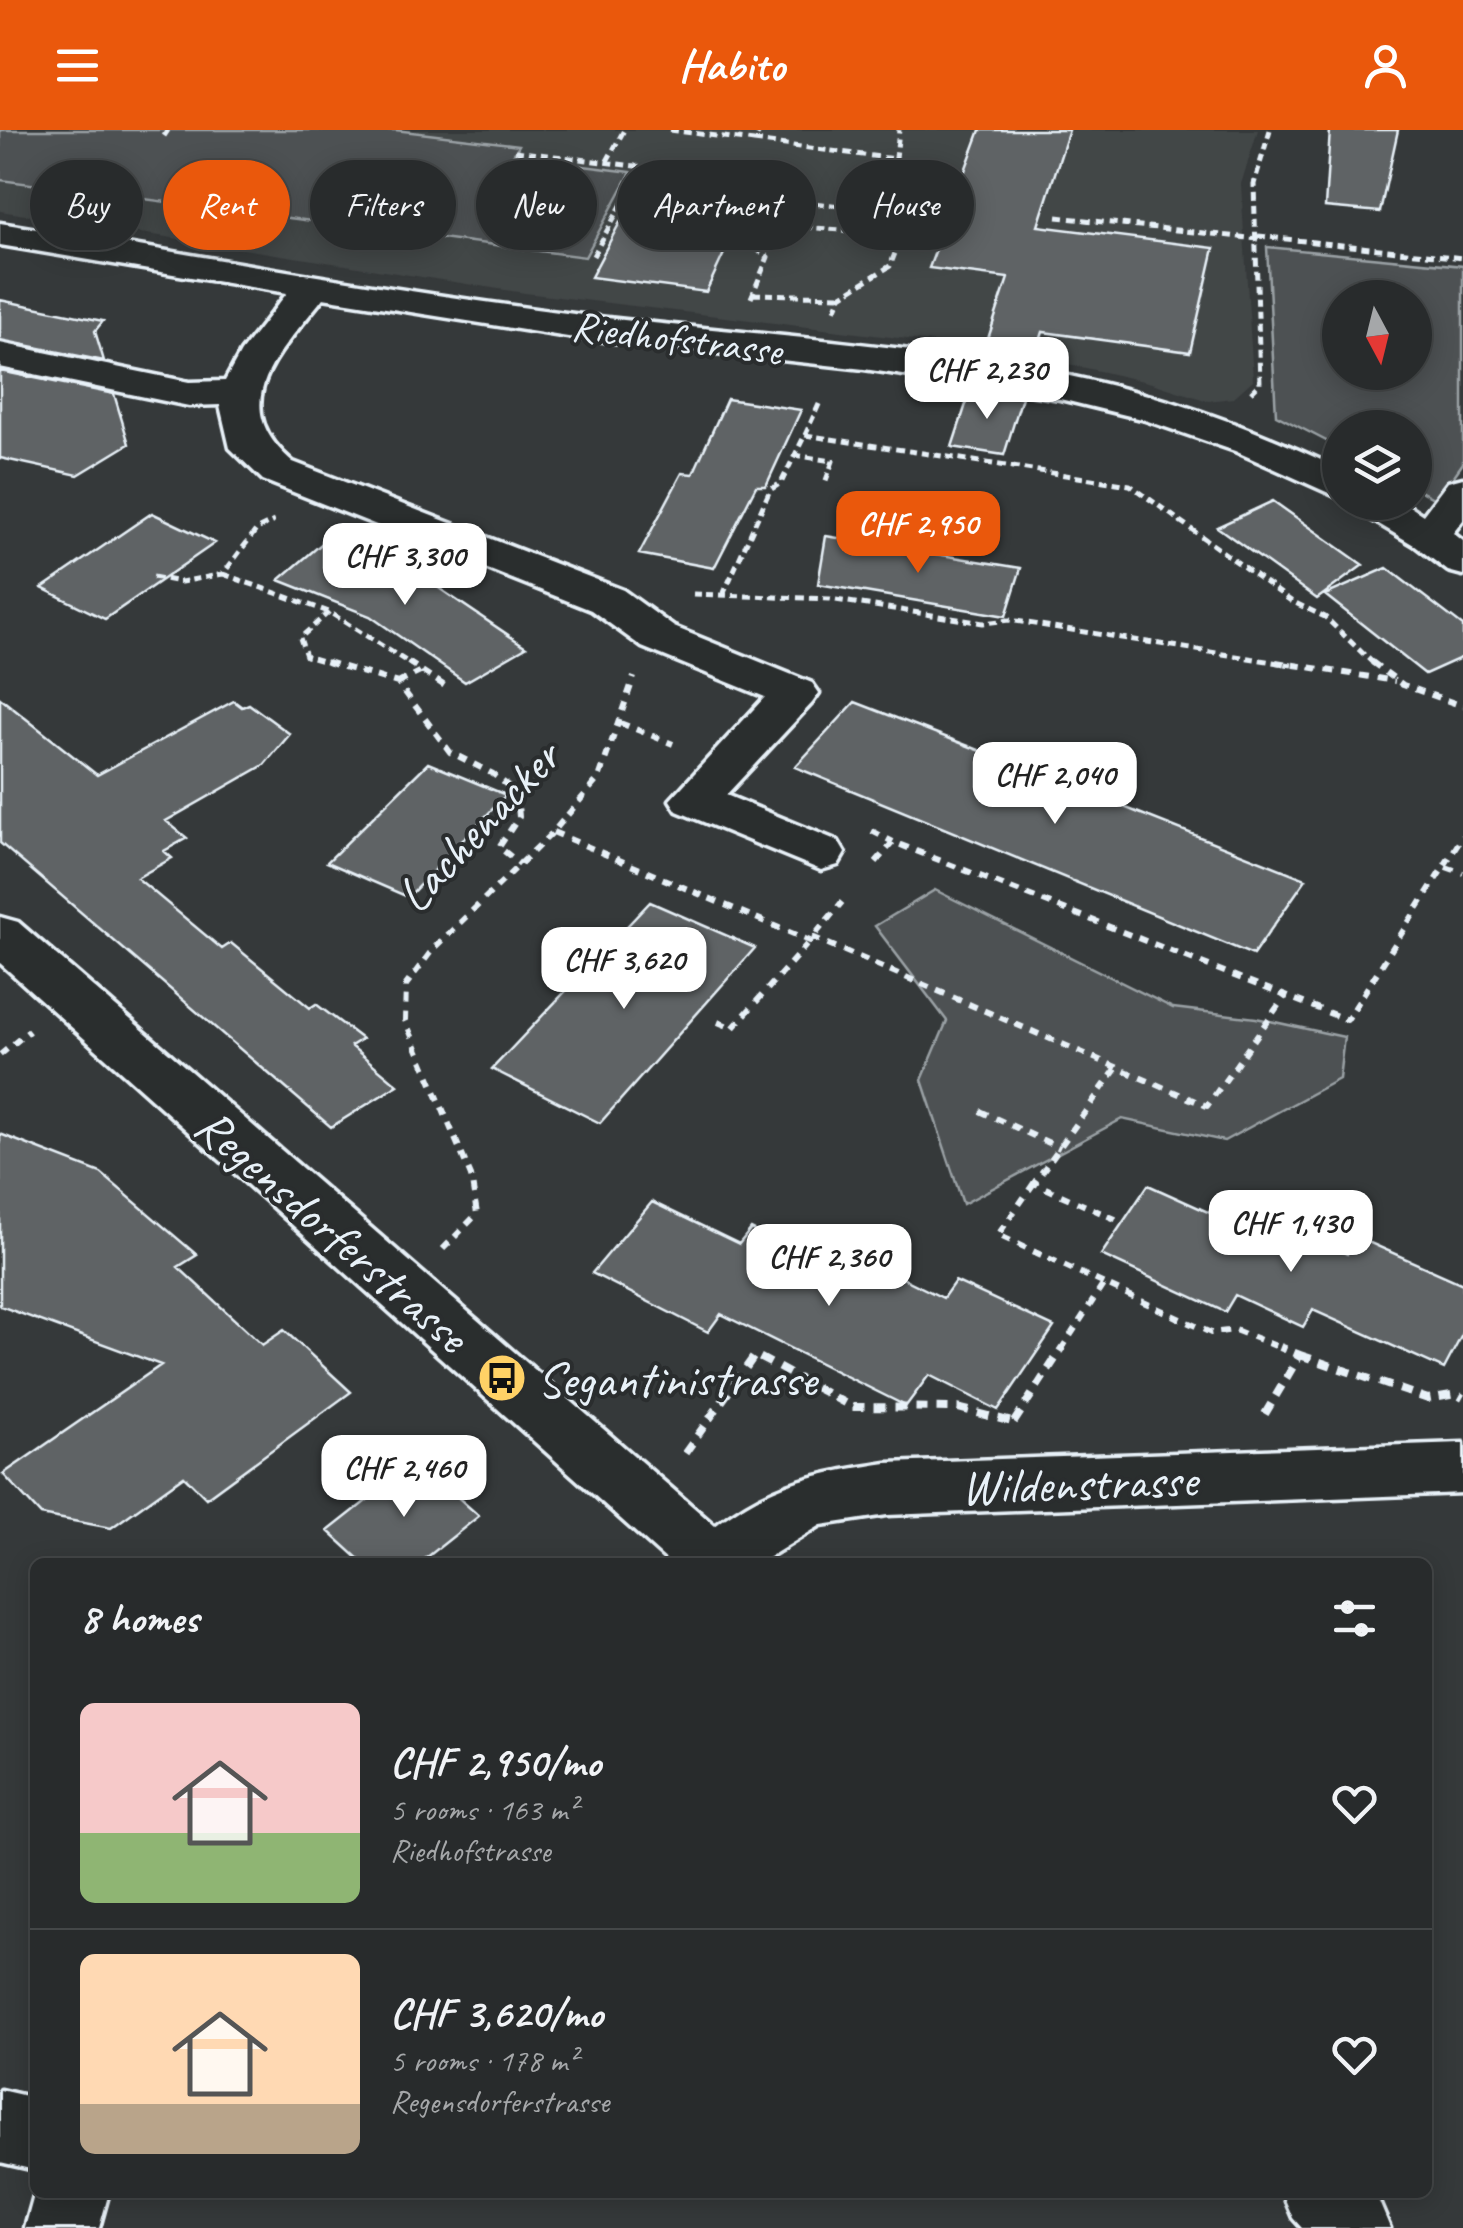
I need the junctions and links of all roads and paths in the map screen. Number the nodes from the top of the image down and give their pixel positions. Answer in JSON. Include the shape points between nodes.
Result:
{"nodes":[{"id":1,"x":168,"y":130,"type":"edge"},
{"id":2,"x":624,"y":130,"type":"edge"},
{"id":3,"x":670,"y":130,"type":"edge"},
{"id":4,"x":760,"y":130,"type":"edge"},
{"id":5,"x":899,"y":130,"type":"edge"},
{"id":6,"x":1270,"y":130,"type":"edge"},
{"id":7,"x":164,"y":136,"type":"dead end"},
{"id":8,"x":754,"y":141,"type":"junction"},
{"id":9,"x":516,"y":151,"type":"dead end"},
{"id":10,"x":895,"y":159,"type":"joint"},
{"id":11,"x":607,"y":161,"type":"junction"},
{"id":12,"x":617,"y":162,"type":"edge"},
{"id":13,"x":617,"y":213,"type":"edge"},
{"id":14,"x":1057,"y":217,"type":"dead end"},
{"id":15,"x":836,"y":230,"type":"edge"},
{"id":16,"x":0,"y":234,"type":"edge"},
{"id":17,"x":1258,"y":237,"type":"junction"},
{"id":18,"x":896,"y":250,"type":"edge"},
{"id":19,"x":593,"y":256,"type":"dead end"},
{"id":20,"x":1463,"y":258,"type":"edge"},
{"id":21,"x":314,"y":284,"type":"junction"},
{"id":22,"x":753,"y":294,"type":"junction"},
{"id":23,"x":841,"y":296,"type":"junction"},
{"id":24,"x":747,"y":309,"type":"dead end"},
{"id":25,"x":830,"y":321,"type":"dead end"},
{"id":26,"x":0,"y":355,"type":"edge"},
{"id":27,"x":239,"y":393,"type":"junction"},
{"id":28,"x":1249,"y":394,"type":"dead end"},
{"id":29,"x":794,"y":455,"type":"junction"},
{"id":30,"x":1322,"y":475,"type":"edge"},
{"id":31,"x":825,"y":483,"type":"dead end"},
{"id":32,"x":1463,"y":490,"type":"edge"},
{"id":33,"x":335,"y":495,"type":"junction"},
{"id":34,"x":1402,"y":520,"type":"edge"},
{"id":35,"x":1429,"y":536,"type":"junction"},
{"id":36,"x":1463,"y":562,"type":"edge"},
{"id":37,"x":223,"y":574,"type":"junction"},
{"id":38,"x":153,"y":576,"type":"dead end"},
{"id":39,"x":723,"y":595,"type":"junction"},
{"id":40,"x":329,"y":612,"type":"junction"},
{"id":41,"x":630,"y":620,"type":"junction"},
{"id":42,"x":422,"y":671,"type":"junction"},
{"id":43,"x":1395,"y":681,"type":"junction"},
{"id":44,"x":398,"y":683,"type":"junction"},
{"id":45,"x":446,"y":686,"type":"dead end"},
{"id":46,"x":1463,"y":706,"type":"edge"},
{"id":47,"x":620,"y":723,"type":"junction"},
{"id":48,"x":655,"y":737,"type":"dead end"},
{"id":49,"x":553,"y":832,"type":"junction"},
{"id":50,"x":1463,"y":836,"type":"edge"},
{"id":51,"x":890,"y":846,"type":"dead end"},
{"id":52,"x":821,"y":853,"type":"dead end"},
{"id":53,"x":520,"y":864,"type":"junction"},
{"id":54,"x":1446,"y":867,"type":"junction"},
{"id":55,"x":1463,"y":873,"type":"edge"},
{"id":56,"x":827,"y":919,"type":"dead end"},
{"id":57,"x":0,"y":935,"type":"edge"},
{"id":58,"x":811,"y":939,"type":"junction"},
{"id":59,"x":1285,"y":996,"type":"junction"},
{"id":60,"x":42,"y":1021,"type":"dead end"},
{"id":61,"x":718,"y":1022,"type":"dead end"},
{"id":62,"x":0,"y":1055,"type":"edge"},
{"id":63,"x":1116,"y":1069,"type":"junction"},
{"id":64,"x":980,"y":1111,"type":"dead end"},
{"id":65,"x":1060,"y":1148,"type":"junction"},
{"id":66,"x":1034,"y":1183,"type":"junction"},
{"id":67,"x":1122,"y":1222,"type":"dead end"},
{"id":68,"x":434,"y":1258,"type":"dead end"},
{"id":69,"x":1103,"y":1286,"type":"junction"},
{"id":70,"x":1300,"y":1355,"type":"junction"},
{"id":71,"x":1463,"y":1398,"type":"edge"},
{"id":72,"x":1264,"y":1416,"type":"dead end"},
{"id":73,"x":1014,"y":1422,"type":"junction"},
{"id":74,"x":1026,"y":1430,"type":"dead end"},
{"id":75,"x":675,"y":1467,"type":"dead end"},
{"id":76,"x":1463,"y":1468,"type":"edge"},
{"id":77,"x":708,"y":1558,"type":"edge"},
{"id":78,"x":718,"y":1558,"type":"edge"},
{"id":79,"x":0,"y":2126,"type":"edge"},
{"id":80,"x":30,"y":2133,"type":"edge"},
{"id":81,"x":70,"y":2198,"type":"edge"},
{"id":82,"x":1325,"y":2198,"type":"edge"},
{"id":83,"x":62,"y":2228,"type":"edge"},
{"id":84,"x":1353,"y":2228,"type":"edge"}],
"edges":[{"from":1,"to":7,"type":"path"},
{"from":2,"to":11,"type":"path"},
{"from":3,"to":8,"type":"path"},
{"from":4,"to":8,"type":"path"},
{"from":5,"to":10,"type":"path"},
{"from":6,"to":17,"type":"path","via":[[1254,184]]},
{"from":8,"to":10,"type":"path"},
{"from":9,"to":11,"type":"path"},
{"from":11,"to":12,"type":"path"},
{"from":13,"to":19,"type":"path"},
{"from":14,"to":17,"type":"path"},
{"from":15,"to":22,"type":"path","via":[[765,224],[751,244],[768,257]]},
{"from":16,"to":21,"type":"street","name":"Riedhofstrasse"},
{"from":17,"to":20,"type":"path"},
{"from":17,"to":28,"type":"path","via":[[1260,383]]},
{"from":18,"to":23,"type":"path","via":[[890,266]]},
{"from":21,"to":27,"type":"street","via":[[255,360]]},
{"from":21,"to":30,"type":"street","name":"Riedhofstrasse","via":[[568,325],[1016,378],[1168,412]]},
{"from":22,"to":23,"type":"path"},
{"from":22,"to":24,"type":"path"},
{"from":23,"to":25,"type":"path"},
{"from":26,"to":27,"type":"street","via":[[189,394]]},
{"from":27,"to":33,"type":"street","via":[[251,448],[278,471]]},
{"from":29,"to":31,"type":"path","via":[[833,461]]},
{"from":29,"to":39,"type":"path","via":[[781,483],[770,490]]},
{"from":29,"to":43,"type":"path","via":[[805,435],[1130,485],[1292,601],[1312,606]]},
{"from":32,"to":35,"type":"street"},
{"from":33,"to":37,"type":"path","via":[[257,529]]},
{"from":33,"to":41,"type":"street","via":[[607,600]]},
{"from":34,"to":35,"type":"street"},
{"from":35,"to":36,"type":"street"},
{"from":37,"to":38,"type":"path","via":[[181,582]]},
{"from":37,"to":40,"type":"path"},
{"from":39,"to":41,"type":"path","via":[[686,594]]},
{"from":39,"to":43,"type":"path","via":[[830,599],[983,624],[1009,620]]},
{"from":40,"to":42,"type":"path"},
{"from":40,"to":44,"type":"path","via":[[300,638],[306,656]]},
{"from":41,"to":47,"type":"path","name":"Lachenacker","via":[[638,661]]},
{"from":41,"to":52,"type":"street","via":[[796,692],[694,800]]},
{"from":42,"to":44,"type":"path"},
{"from":42,"to":45,"type":"path"},
{"from":43,"to":46,"type":"path"},
{"from":44,"to":53,"type":"path","via":[[450,752],[516,793],[519,817],[499,847]]},
{"from":47,"to":48,"type":"path"},
{"from":47,"to":49,"type":"path","name":"Lachenacker","via":[[599,778]]},
{"from":49,"to":53,"type":"path","name":"Lachenacker"},
{"from":49,"to":58,"type":"path"},
{"from":50,"to":54,"type":"path"},
{"from":51,"to":59,"type":"path"},
{"from":53,"to":68,"type":"path","name":"Lachenacker","via":[[433,949],[406,985],[405,1020],[471,1176],[477,1214]]},
{"from":54,"to":55,"type":"path"},
{"from":54,"to":59,"type":"path","via":[[1347,1020]]},
{"from":56,"to":58,"type":"path"},
{"from":57,"to":77,"type":"street","name":"Regensdorferstrasse"},
{"from":58,"to":61,"type":"path","via":[[732,1028]]},
{"from":58,"to":63,"type":"path"},
{"from":59,"to":63,"type":"path","via":[[1207,1106]]},
{"from":60,"to":62,"type":"path"},
{"from":63,"to":65,"type":"path"},
{"from":64,"to":65,"type":"path"},
{"from":65,"to":66,"type":"path"},
{"from":66,"to":67,"type":"path"},
{"from":66,"to":69,"type":"path","via":[[998,1235]]},
{"from":69,"to":70,"type":"path","via":[[1212,1332],[1235,1330]]},
{"from":69,"to":73,"type":"path"},
{"from":70,"to":71,"type":"path","via":[[1428,1399]]},
{"from":70,"to":72,"type":"path"},
{"from":73,"to":74,"type":"path"},
{"from":73,"to":75,"type":"path","via":[[958,1408],[852,1406],[755,1356]]},
{"from":76,"to":78,"type":"street","name":"Wildenstrasse","via":[[887,1489],[810,1501]]},
{"from":79,"to":80,"type":"street"},
{"from":81,"to":83,"type":"street"},
{"from":82,"to":84,"type":"street"}]}
